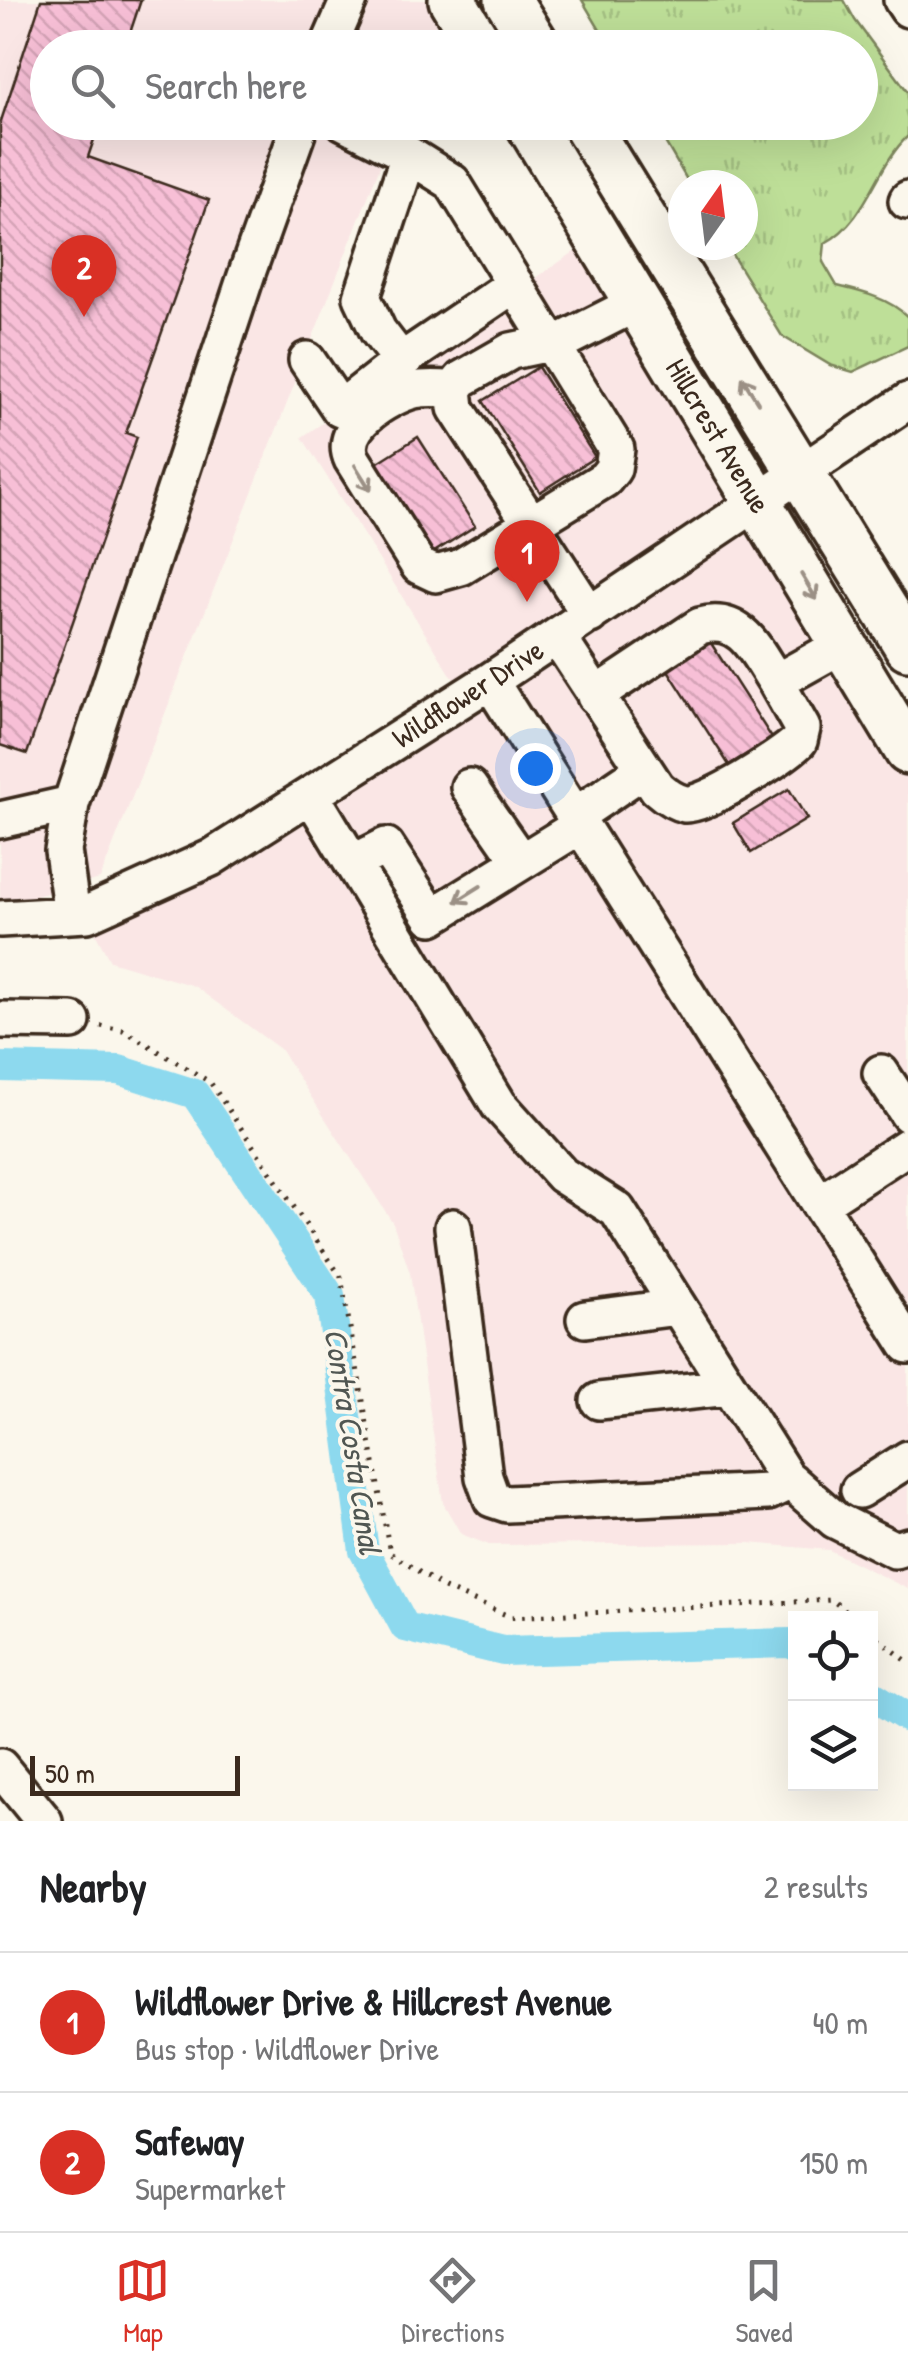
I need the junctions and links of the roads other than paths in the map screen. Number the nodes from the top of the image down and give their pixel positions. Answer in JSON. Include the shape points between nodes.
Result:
{"nodes":[{"id":1,"x":350,"y":0,"type":"edge"},
{"id":2,"x":452,"y":0,"type":"edge"},
{"id":3,"x":508,"y":0,"type":"edge"},
{"id":4,"x":902,"y":0,"type":"edge"},
{"id":5,"x":908,"y":9,"type":"edge"},
{"id":6,"x":336,"y":30,"type":"edge"},
{"id":7,"x":470,"y":30,"type":"edge"},
{"id":8,"x":527,"y":30,"type":"edge"},
{"id":9,"x":295,"y":140,"type":"edge"},
{"id":10,"x":379,"y":140,"type":"edge"},
{"id":11,"x":539,"y":140,"type":"edge"},
{"id":12,"x":595,"y":140,"type":"edge"},
{"id":13,"x":409,"y":155,"type":"junction"},
{"id":14,"x":515,"y":284,"type":"junction"},
{"id":15,"x":638,"y":303,"type":"junction"},
{"id":16,"x":552,"y":344,"type":"junction"},
{"id":17,"x":308,"y":360,"type":"dead end"},
{"id":18,"x":401,"y":361,"type":"junction"},
{"id":19,"x":454,"y":390,"type":"junction"},
{"id":20,"x":908,"y":401,"type":"edge"},
{"id":21,"x":802,"y":473,"type":"junction"},
{"id":22,"x":758,"y":504,"type":"junction"},
{"id":23,"x":532,"y":526,"type":"junction"},
{"id":24,"x":590,"y":615,"type":"junction"},
{"id":25,"x":557,"y":636,"type":"junction"},
{"id":26,"x":844,"y":644,"type":"junction"},
{"id":27,"x":908,"y":647,"type":"edge"},
{"id":28,"x":490,"y":681,"type":"junction"},
{"id":29,"x":776,"y":682,"type":"junction"},
{"id":30,"x":595,"y":696,"type":"junction"},
{"id":31,"x":908,"y":751,"type":"edge"},
{"id":32,"x":643,"y":770,"type":"junction"},
{"id":33,"x":469,"y":787,"type":"dead end"},
{"id":34,"x":311,"y":795,"type":"junction"},
{"id":35,"x":71,"y":804,"type":"junction"},
{"id":36,"x":0,"y":820,"type":"edge"},
{"id":37,"x":578,"y":820,"type":"junction"},
{"id":38,"x":521,"y":862,"type":"junction"},
{"id":39,"x":352,"y":863,"type":"junction"},
{"id":40,"x":72,"y":914,"type":"junction"},
{"id":41,"x":0,"y":919,"type":"edge"},
{"id":42,"x":0,"y":1020,"type":"edge"},
{"id":43,"x":72,"y":1021,"type":"road end"},
{"id":44,"x":881,"y":1073,"type":"dead end"},
{"id":45,"x":908,"y":1114,"type":"edge"},
{"id":46,"x":908,"y":1146,"type":"edge"},
{"id":47,"x":819,"y":1204,"type":"junction"},
{"id":48,"x":452,"y":1227,"type":"dead end"},
{"id":49,"x":678,"y":1307,"type":"junction"},
{"id":50,"x":585,"y":1319,"type":"dead end"},
{"id":51,"x":908,"y":1345,"type":"edge"},
{"id":52,"x":730,"y":1387,"type":"junction"},
{"id":53,"x":599,"y":1401,"type":"dead end"},
{"id":54,"x":908,"y":1459,"type":"edge"},
{"id":55,"x":791,"y":1481,"type":"junction"},
{"id":56,"x":859,"y":1490,"type":"dead end"},
{"id":57,"x":908,"y":1546,"type":"edge"},
{"id":58,"x":0,"y":1768,"type":"edge"},
{"id":59,"x":44,"y":1821,"type":"edge"}],
"edges":[{"from":1,"to":6,"type":"street"},
{"from":2,"to":7,"type":"main road"},
{"from":3,"to":8,"type":"main road"},
{"from":4,"to":5,"type":"street"},
{"from":9,"to":35,"type":"street"},
{"from":10,"to":13,"type":"street"},
{"from":11,"to":15,"type":"main road","name":"Hillcrest Avenue"},
{"from":21,"to":12,"type":"main road","name":"Hillcrest Avenue","one_way":true},
{"from":13,"to":14,"type":"street","via":[[452,182]]},
{"from":13,"to":18,"type":"street","via":[[362,297]]},
{"from":14,"to":16,"type":"street"},
{"from":14,"to":18,"type":"street"},
{"from":15,"to":16,"type":"street"},
{"from":15,"to":22,"type":"main road","name":"Hillcrest Avenue"},
{"from":16,"to":19,"type":"street","via":[[510,351],[462,378]]},
{"from":16,"to":23,"type":"street","via":[[617,459],[605,479]]},
{"from":17,"to":18,"type":"street","via":[[340,409]]},
{"from":19,"to":23,"type":"street","via":[[456,408]]},
{"from":19,"to":23,"type":"street","one_way":true,"via":[[411,391],[357,424],[348,440],[352,460],[427,573],[449,573]]},
{"from":20,"to":21,"type":"street","name":"Wildflower Drive"},
{"from":21,"to":22,"type":"street","name":"Wildflower Drive"},
{"from":21,"to":27,"type":"main road","name":"Hillcrest Avenue"},
{"from":22,"to":24,"type":"street","name":"Wildflower Drive"},
{"from":22,"to":26,"type":"main road","name":"Hillcrest Avenue","one_way":true},
{"from":23,"to":24,"type":"street"},
{"from":24,"to":25,"type":"street","name":"Wildflower Drive"},
{"from":25,"to":28,"type":"street","name":"Wildflower Drive"},
{"from":25,"to":30,"type":"street"},
{"from":26,"to":29,"type":"street"},
{"from":26,"to":31,"type":"main road","name":"Hillcrest Avenue"},
{"from":28,"to":34,"type":"street","name":"Wildflower Drive"},
{"from":28,"to":37,"type":"street"},
{"from":29,"to":30,"type":"street","via":[[745,635],[712,623]]},
{"from":29,"to":32,"type":"street","via":[[802,728],[792,747],[696,803],[668,798]]},
{"from":30,"to":32,"type":"street"},
{"from":32,"to":37,"type":"street"},
{"from":33,"to":38,"type":"street"},
{"from":34,"to":39,"type":"street"},
{"from":34,"to":40,"type":"street","name":"Wildflower Drive","via":[[212,858],[87,914]]},
{"from":35,"to":36,"type":"street"},
{"from":35,"to":40,"type":"street","via":[[63,850]]},
{"from":37,"to":38,"type":"street"},
{"from":37,"to":47,"type":"street"},
{"from":38,"to":39,"type":"street","one_way":true,"via":[[432,917],[386,846]]},
{"from":39,"to":49,"type":"street","via":[[499,1105],[562,1175],[616,1210]]},
{"from":40,"to":41,"type":"street","name":"Wildflower Drive"},
{"from":42,"to":43,"type":"street"},
{"from":44,"to":45,"type":"street"},
{"from":46,"to":47,"type":"street"},
{"from":47,"to":51,"type":"street"},
{"from":48,"to":55,"type":"street","via":[[492,1499],[508,1504],[768,1492]]},
{"from":49,"to":50,"type":"street"},
{"from":49,"to":52,"type":"street"},
{"from":52,"to":53,"type":"street"},
{"from":52,"to":55,"type":"street"},
{"from":54,"to":56,"type":"street"},
{"from":55,"to":57,"type":"street","via":[[835,1520],[894,1550]]},
{"from":58,"to":59,"type":"street"}]}
